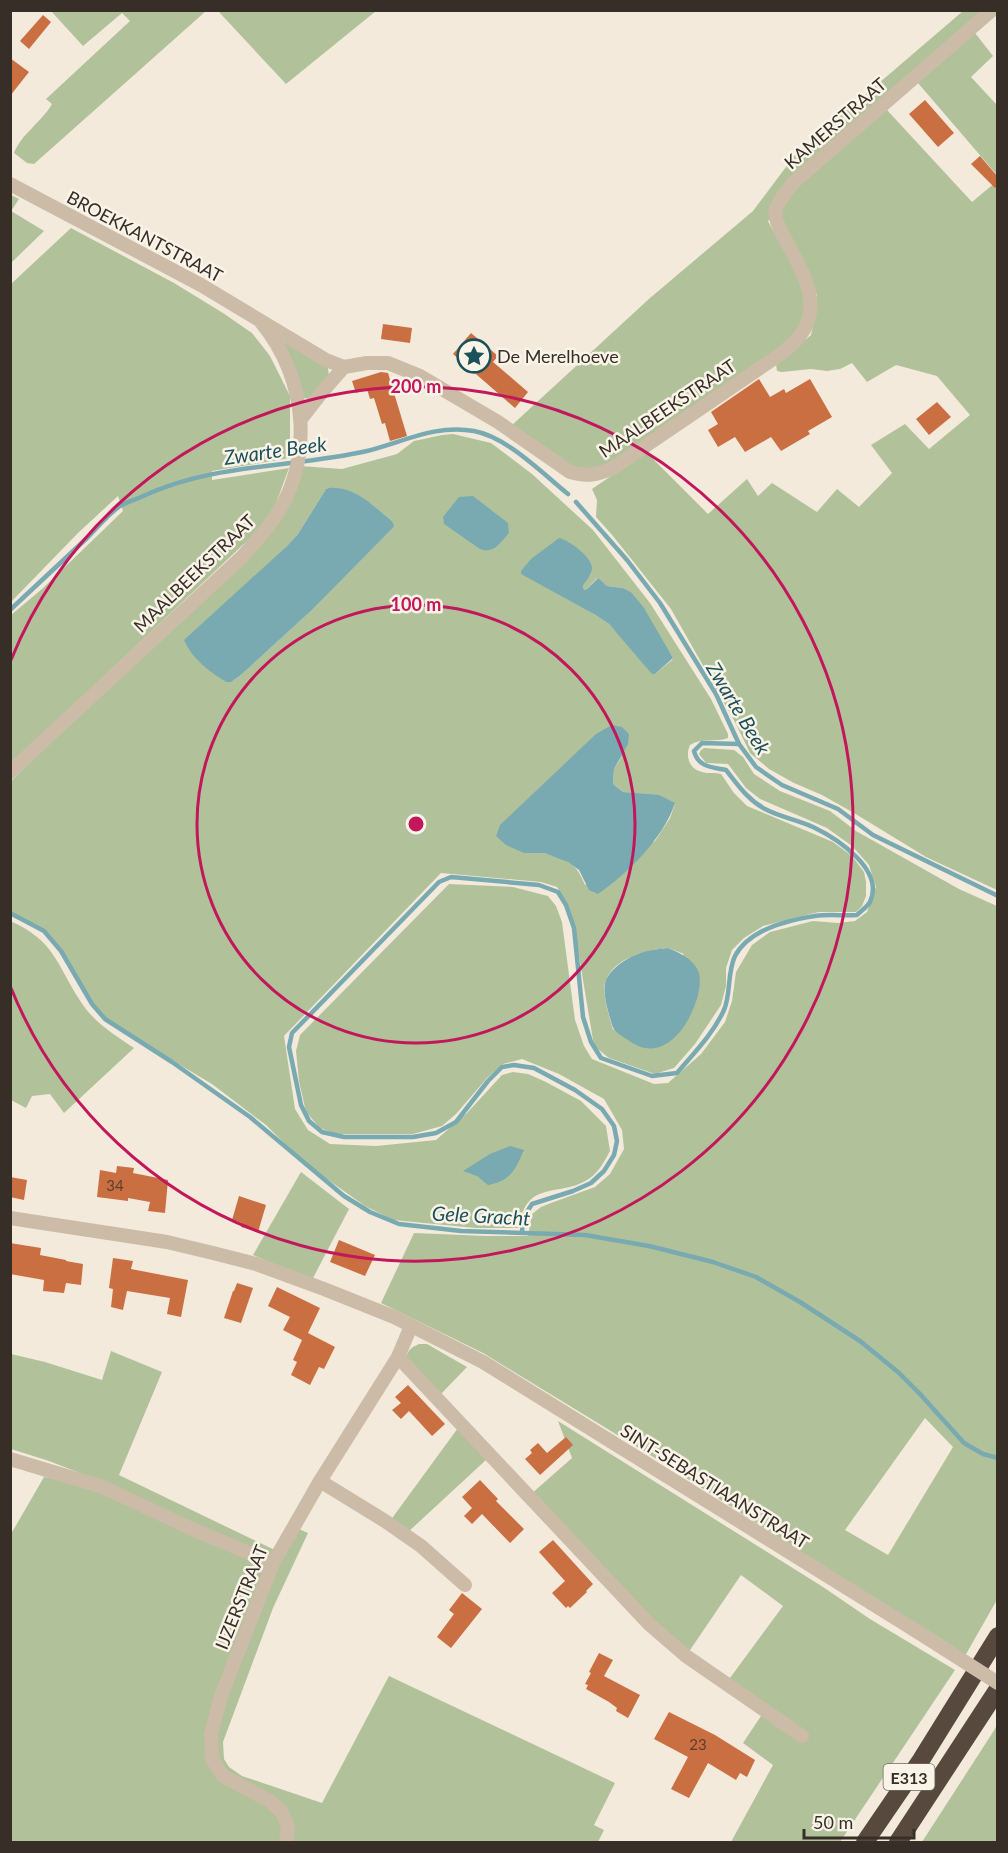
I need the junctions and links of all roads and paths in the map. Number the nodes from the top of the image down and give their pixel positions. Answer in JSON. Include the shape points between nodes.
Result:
{"nodes":[{"id":1,"x":992,"y":10,"type":"edge"},
{"id":2,"x":10,"y":184,"type":"edge"},
{"id":3,"x":261,"y":322,"type":"junction"},
{"id":4,"x":782,"y":353,"type":"joint"},
{"id":5,"x":345,"y":367,"type":"junction"},
{"id":6,"x":301,"y":419,"type":"junction"},
{"id":7,"x":10,"y":772,"type":"edge"},
{"id":8,"x":10,"y":1218,"type":"edge"},
{"id":9,"x":411,"y":1326,"type":"junction"},
{"id":10,"x":398,"y":1357,"type":"junction"},
{"id":11,"x":10,"y":1459,"type":"edge"},
{"id":12,"x":320,"y":1482,"type":"junction"},
{"id":13,"x":273,"y":1563,"type":"junction"},
{"id":14,"x":465,"y":1585,"type":"dead end"},
{"id":15,"x":998,"y":1636,"type":"edge"},
{"id":16,"x":998,"y":1683,"type":"edge"},
{"id":17,"x":998,"y":1689,"type":"edge"},
{"id":18,"x":802,"y":1736,"type":"dead end"},
{"id":19,"x":286,"y":1842,"type":"edge"},
{"id":20,"x":866,"y":1842,"type":"edge"},
{"id":21,"x":898,"y":1842,"type":"edge"}],
"edges":[{"from":1,"to":4,"type":"street","name":"KAMERSTRAAT","via":[[794,182],[775,210],[778,226],[811,296],[805,328]]},
{"from":2,"to":3,"type":"street","name":"BROEKKANTSTRAAT","via":[[201,285]]},
{"from":3,"to":5,"type":"street","name":"BROEKKANTSTRAAT"},
{"from":3,"to":6,"type":"street","name":"BROEKKANTSTRAAT","via":[[292,375]]},
{"from":4,"to":5,"type":"street","name":"MAALBEEKSTRAAT","via":[[597,475],[570,471],[498,422],[406,369],[378,362]]},
{"from":5,"to":6,"type":"street"},
{"from":6,"to":7,"type":"street","name":"MAALBEEKSTRAAT","via":[[296,470],[271,524],[243,556]]},
{"from":8,"to":9,"type":"street","name":"SINT-SEBASTIAANSTRAAT","via":[[167,1242],[224,1255],[324,1288]]},
{"from":9,"to":10,"type":"street"},
{"from":9,"to":16,"type":"street","name":"SINT-SEBASTIAANSTRAAT","bridge":true,"via":[[483,1362]]},
{"from":10,"to":12,"type":"street","name":"IJZERSTRAAT"},
{"from":10,"to":18,"type":"street","via":[[649,1624],[686,1656]]},
{"from":11,"to":13,"type":"street","via":[[103,1487]]},
{"from":12,"to":13,"type":"street","name":"IJZERSTRAAT"},
{"from":12,"to":14,"type":"street","via":[[421,1546]]},
{"from":13,"to":19,"type":"street","name":"IJZERSTRAAT","via":[[221,1696],[211,1734],[212,1759],[223,1776],[270,1801],[282,1812],[288,1827]]},
{"from":15,"to":20,"type":"highway","number":"E313"},
{"from":17,"to":21,"type":"highway","number":"E313"}]}
